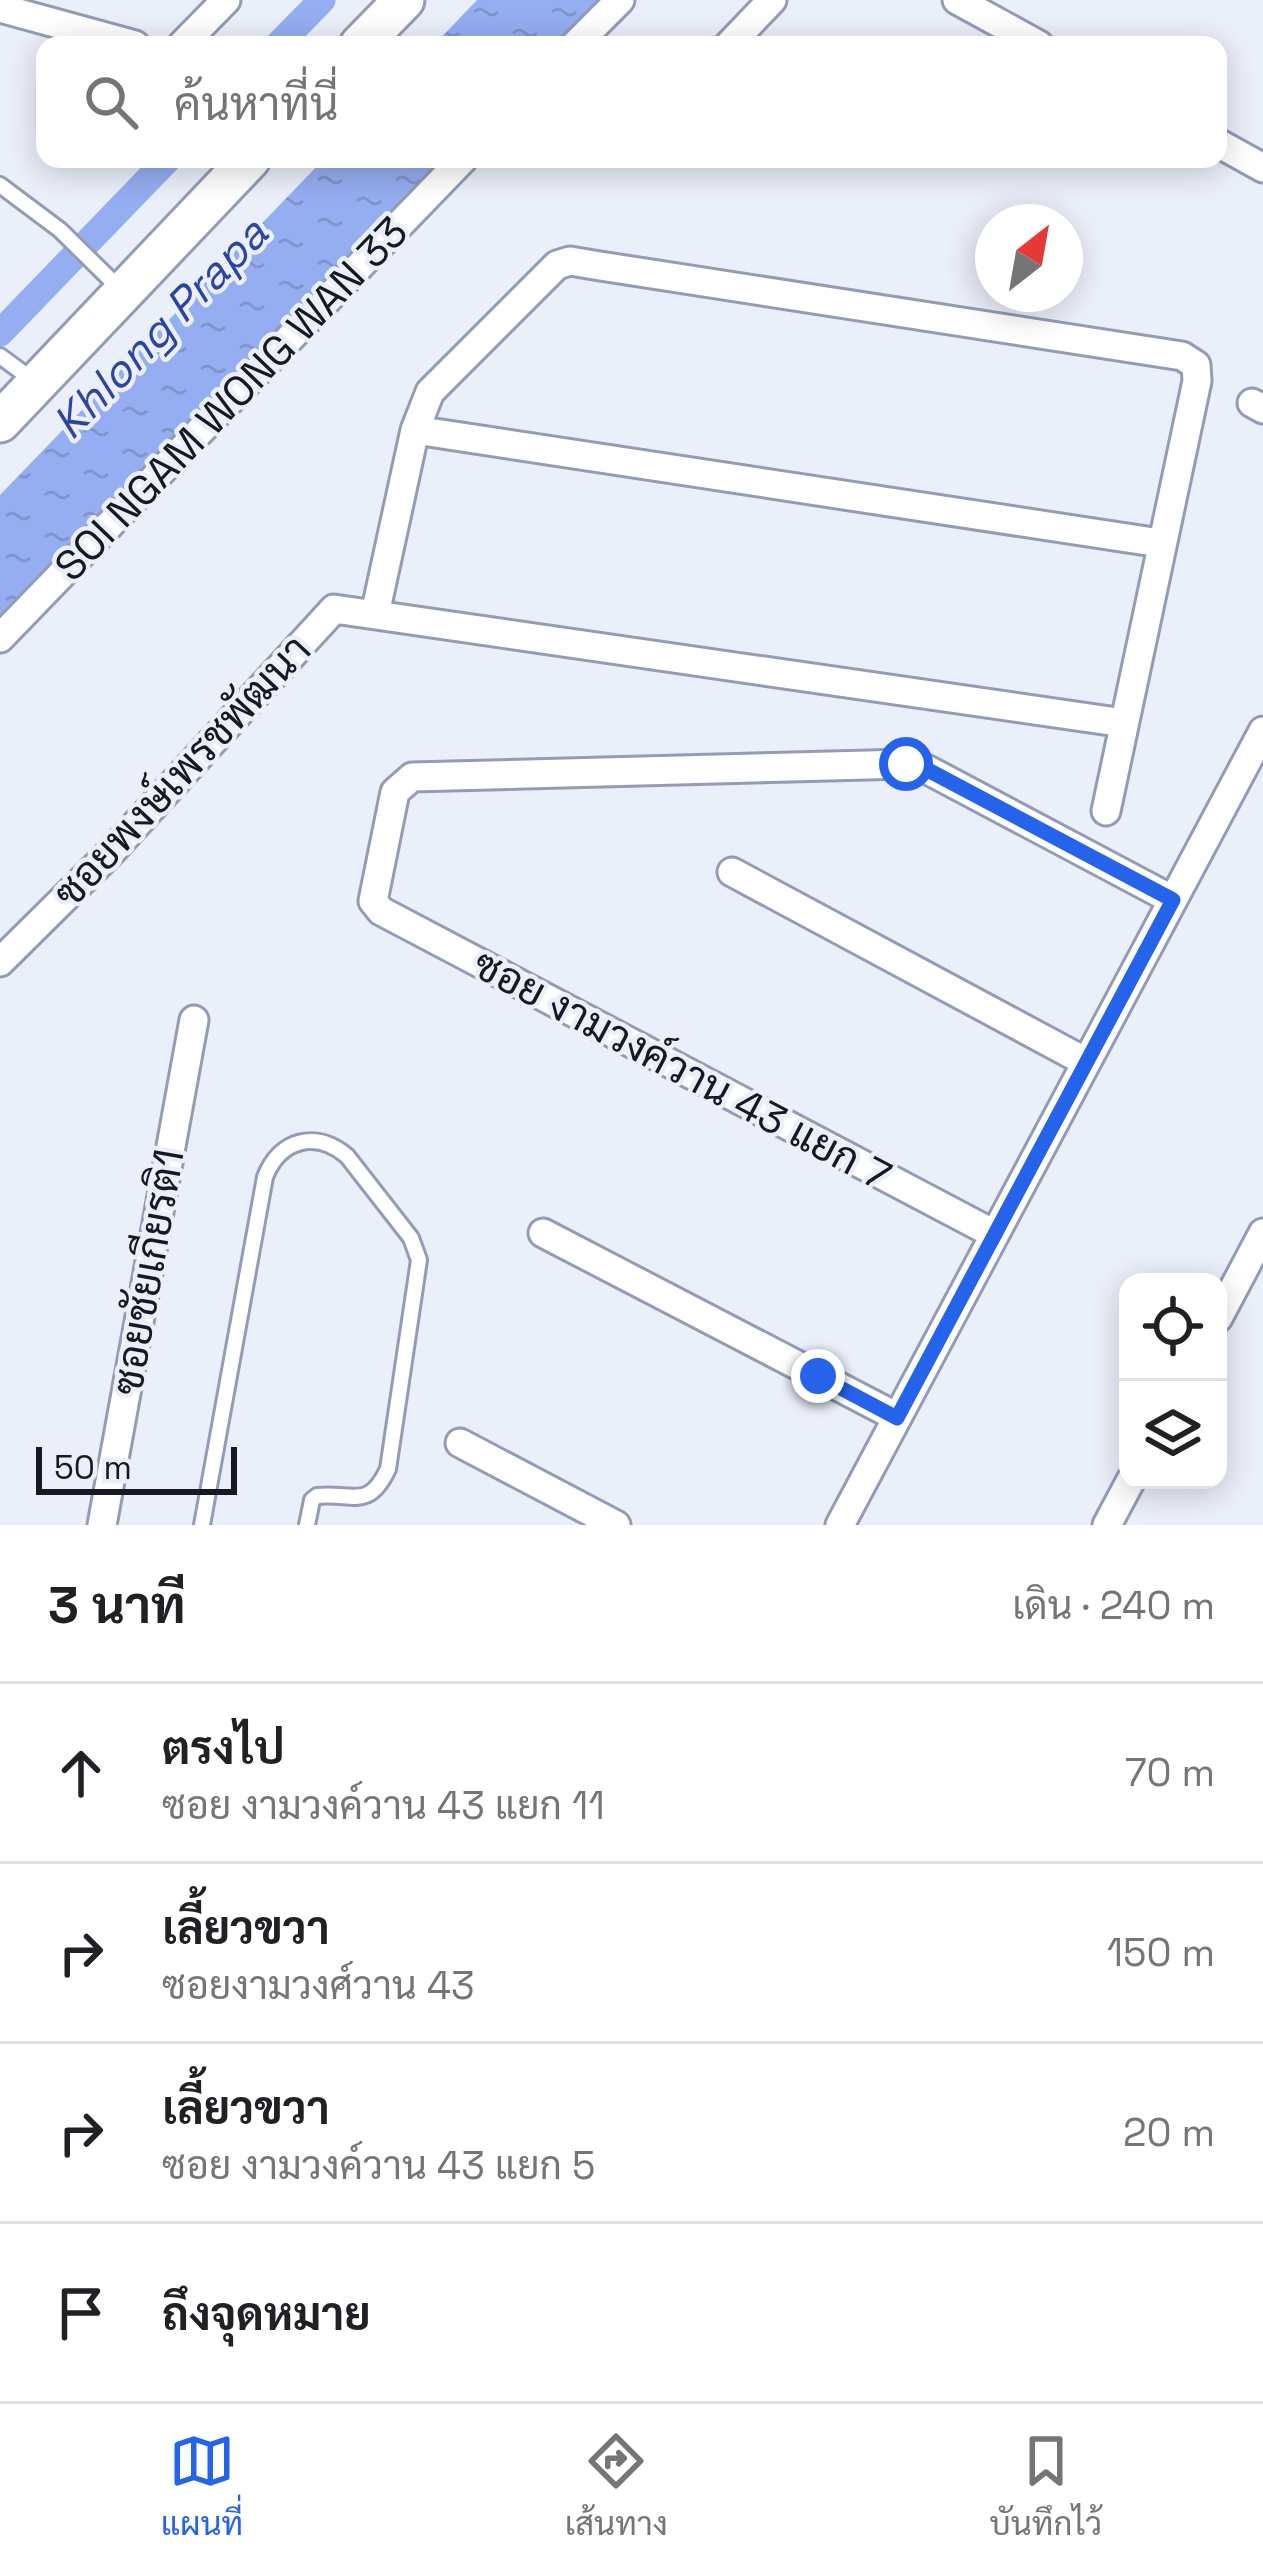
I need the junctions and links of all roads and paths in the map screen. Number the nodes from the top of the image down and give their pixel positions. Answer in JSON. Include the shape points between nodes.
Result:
{"nodes":[{"id":1,"x":226,"y":0,"type":"edge"},
{"id":2,"x":404,"y":0,"type":"edge"},
{"id":3,"x":620,"y":0,"type":"edge"},
{"id":4,"x":772,"y":0,"type":"edge"},
{"id":5,"x":957,"y":0,"type":"edge"},
{"id":6,"x":0,"y":8,"type":"edge"},
{"id":7,"x":51,"y":10,"type":"edge"},
{"id":8,"x":113,"y":36,"type":"edge"},
{"id":9,"x":191,"y":36,"type":"edge"},
{"id":10,"x":369,"y":36,"type":"edge"},
{"id":11,"x":584,"y":36,"type":"edge"},
{"id":12,"x":738,"y":36,"type":"edge"},
{"id":13,"x":1023,"y":36,"type":"edge"},
{"id":14,"x":1227,"y":148,"type":"edge"},
{"id":15,"x":240,"y":168,"type":"edge"},
{"id":16,"x":454,"y":168,"type":"edge"},
{"id":17,"x":1263,"y":168,"type":"edge"},
{"id":18,"x":0,"y":185,"type":"edge"},
{"id":19,"x":111,"y":281,"type":"junction"},
{"id":20,"x":2,"y":357,"type":"edge"},
{"id":21,"x":37,"y":383,"type":"junction"},
{"id":22,"x":0,"y":422,"type":"edge"},
{"id":23,"x":415,"y":430,"type":"junction"},
{"id":24,"x":1160,"y":543,"type":"junction"},
{"id":25,"x":375,"y":614,"type":"junction"},
{"id":26,"x":0,"y":638,"type":"edge"},
{"id":27,"x":1124,"y":723,"type":"junction"},
{"id":28,"x":1263,"y":731,"type":"edge"},
{"id":29,"x":1106,"y":811,"type":"dead end"},
{"id":30,"x":732,"y":872,"type":"dead end"},
{"id":31,"x":1173,"y":900,"type":"junction"},
{"id":32,"x":0,"y":962,"type":"edge"},
{"id":33,"x":194,"y":1020,"type":"dead end"},
{"id":34,"x":1086,"y":1062,"type":"junction"},
{"id":35,"x":543,"y":1233,"type":"dead end"},
{"id":36,"x":1263,"y":1233,"type":"edge"},
{"id":37,"x":994,"y":1234,"type":"junction"},
{"id":38,"x":1227,"y":1301,"type":"edge"},
{"id":39,"x":897,"y":1418,"type":"junction"},
{"id":40,"x":460,"y":1443,"type":"dead end"},
{"id":41,"x":1126,"y":1489,"type":"edge"},
{"id":42,"x":102,"y":1525,"type":"edge"},
{"id":43,"x":202,"y":1525,"type":"edge"},
{"id":44,"x":307,"y":1525,"type":"edge"},
{"id":45,"x":616,"y":1525,"type":"edge"},
{"id":46,"x":840,"y":1525,"type":"edge"},
{"id":47,"x":1107,"y":1525,"type":"edge"}],
"edges":[{"from":1,"to":9,"type":"street"},
{"from":2,"to":10,"type":"main road"},
{"from":3,"to":11,"type":"street"},
{"from":4,"to":12,"type":"street"},
{"from":5,"to":13,"type":"street"},
{"from":6,"to":7,"type":"street"},
{"from":7,"to":8,"type":"street"},
{"from":14,"to":17,"type":"street"},
{"from":15,"to":19,"type":"main road"},
{"from":16,"to":26,"type":"street","name":"SOI NGAM WONG WAN 33"},
{"from":18,"to":19,"type":"lane"},
{"from":19,"to":21,"type":"main road"},
{"from":20,"to":21,"type":"lane"},
{"from":21,"to":22,"type":"main road"},
{"from":23,"to":24,"type":"street"},
{"from":23,"to":24,"type":"street","via":[[430,392],[570,261],[1182,356],[1196,365],[1197,381]]},
{"from":23,"to":25,"type":"street"},
{"from":24,"to":27,"type":"street"},
{"from":25,"to":27,"type":"street","name":"ซอยพงษ์เพรชพัฒนา"},
{"from":25,"to":32,"type":"street","name":"ซอยพงษ์เพรชพัฒนา","via":[[328,614]]},
{"from":27,"to":29,"type":"street"},
{"from":28,"to":31,"type":"street"},
{"from":30,"to":34,"type":"street"},
{"from":31,"to":34,"type":"street"},
{"from":31,"to":37,"type":"street","name":"ซอย งามวงค์วาน 43 แยก 7","via":[[906,764],[412,777],[395,792],[373,901],[386,914]]},
{"from":33,"to":42,"type":"street","name":"ซอยชัยเกียรติ1"},
{"from":34,"to":37,"type":"street"},
{"from":35,"to":39,"type":"street"},
{"from":36,"to":38,"type":"street"},
{"from":37,"to":39,"type":"street"},
{"from":39,"to":46,"type":"street"},
{"from":40,"to":45,"type":"street"},
{"from":41,"to":47,"type":"street"},
{"from":43,"to":44,"type":"lane","via":[[265,1177],[278,1152],[305,1140],[343,1151],[419,1260],[388,1469],[359,1499],[317,1496]]}]}
